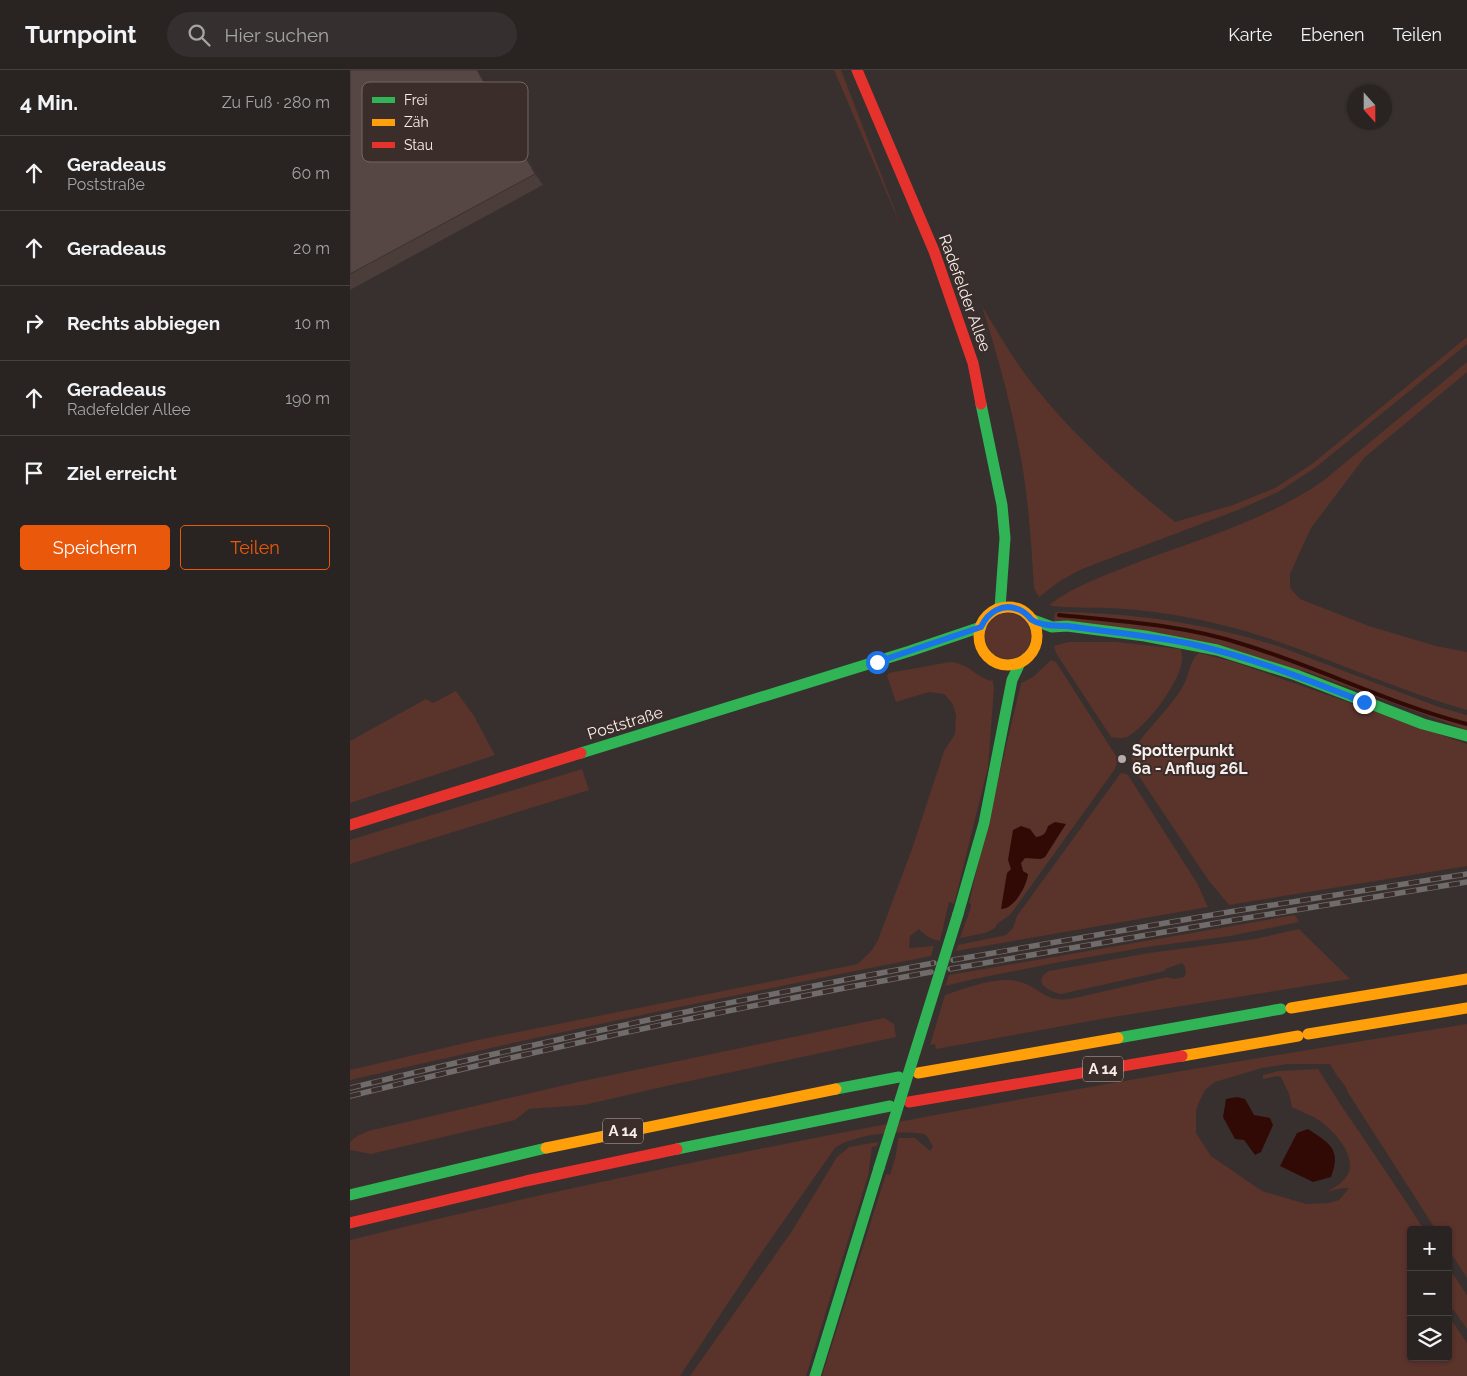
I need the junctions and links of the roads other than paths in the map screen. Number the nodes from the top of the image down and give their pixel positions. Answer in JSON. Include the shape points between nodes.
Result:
{"nodes":[{"id":1,"x":856,"y":70,"type":"edge"},
{"id":2,"x":1004,"y":538,"type":"junction"},
{"id":3,"x":1014,"y":582,"type":"dead end"},
{"id":4,"x":1000,"y":608,"type":"junction"},
{"id":5,"x":1032,"y":620,"type":"junction"},
{"id":6,"x":981,"y":627,"type":"junction"},
{"id":7,"x":1142,"y":637,"type":"junction"},
{"id":8,"x":1045,"y":639,"type":"junction"},
{"id":9,"x":954,"y":648,"type":"dead end"},
{"id":10,"x":910,"y":651,"type":"junction"},
{"id":11,"x":993,"y":661,"type":"junction"},
{"id":12,"x":1020,"y":662,"type":"junction"},
{"id":13,"x":1467,"y":736,"type":"edge"},
{"id":14,"x":998,"y":748,"type":"junction"},
{"id":15,"x":350,"y":825,"type":"edge"},
{"id":16,"x":1467,"y":980,"type":"edge"},
{"id":17,"x":1467,"y":1008,"type":"edge"},
{"id":18,"x":918,"y":1073,"type":"dead end"},
{"id":19,"x":899,"y":1077,"type":"dead end"},
{"id":20,"x":908,"y":1102,"type":"dead end"},
{"id":21,"x":890,"y":1106,"type":"dead end"},
{"id":22,"x":350,"y":1195,"type":"edge"},
{"id":23,"x":350,"y":1223,"type":"edge"},
{"id":24,"x":815,"y":1376,"type":"edge"}],
"edges":[{"from":1,"to":2,"type":"main road","name":"Radefelder Allee","via":[[934,251],[959,321],[972,363],[1002,505]]},
{"from":2,"to":3,"type":"main road"},
{"from":2,"to":4,"type":"main road"},
{"from":4,"to":5,"type":"main road","via":[[1018,605]]},
{"from":4,"to":6,"type":"main road","via":[[992,612]]},
{"from":5,"to":7,"type":"main road","via":[[1052,626]]},
{"from":5,"to":8,"type":"main road"},
{"from":6,"to":10,"type":"main road","name":"Poststraße"},
{"from":6,"to":11,"type":"main road","via":[[976,646]]},
{"from":7,"to":8,"type":"main road"},
{"from":7,"to":13,"type":"main road","via":[[1190,644],[1268,666],[1446,732]]},
{"from":8,"to":12,"type":"main road"},
{"from":9,"to":10,"type":"main road","name":"Poststraße"},
{"from":10,"to":15,"type":"main road","name":"Poststraße"},
{"from":11,"to":12,"type":"main road","via":[[1011,665]]},
{"from":11,"to":14,"type":"main road","via":[[998,684]]},
{"from":12,"to":14,"type":"main road","via":[[1012,680]]},
{"from":14,"to":24,"type":"main road","bridge":true,"via":[[984,823],[958,914]]},
{"from":16,"to":18,"type":"main road","number":"A 14","via":[[1286,1008]]},
{"from":17,"to":20,"type":"main road","number":"A 14"},
{"from":19,"to":22,"type":"main road","number":"A 14","via":[[660,1123]]},
{"from":21,"to":23,"type":"main road","number":"A 14","via":[[526,1181]]}]}
